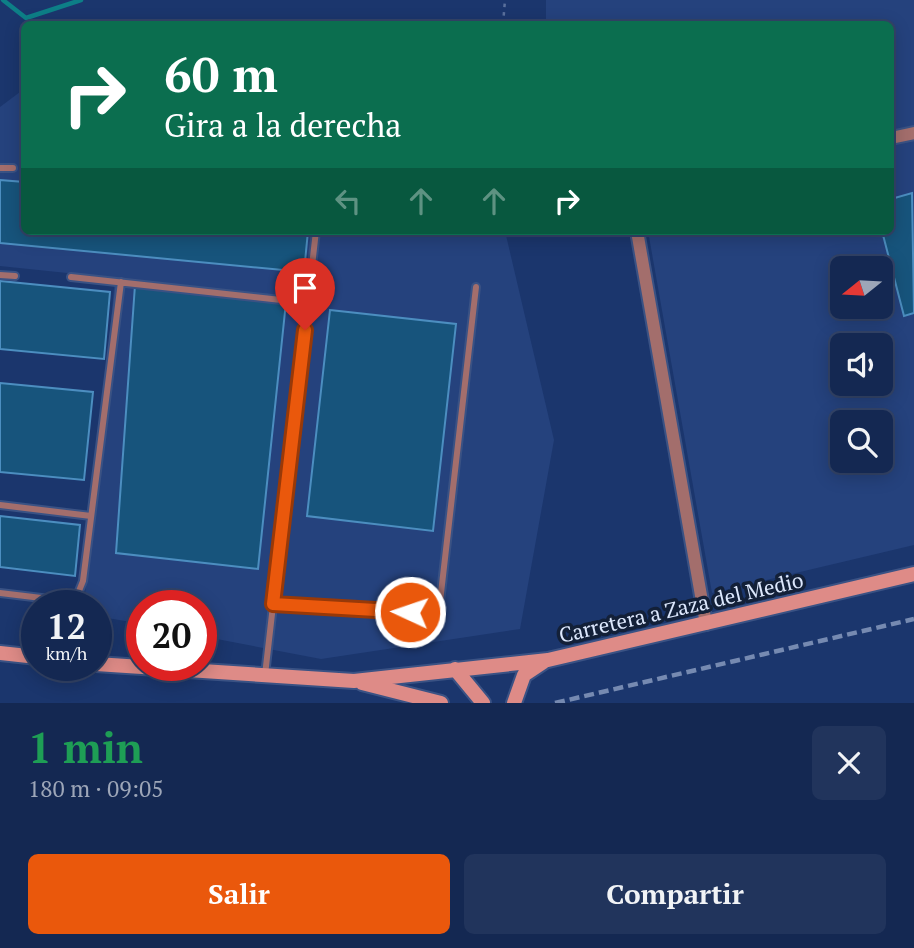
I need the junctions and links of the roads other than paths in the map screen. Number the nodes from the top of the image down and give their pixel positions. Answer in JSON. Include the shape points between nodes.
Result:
{"nodes":[{"id":1,"x":914,"y":133,"type":"edge"},
{"id":2,"x":894,"y":137,"type":"edge"},
{"id":3,"x":0,"y":168,"type":"edge"},
{"id":4,"x":13,"y":169,"type":"dead end"},
{"id":5,"x":316,"y":235,"type":"edge"},
{"id":6,"x":638,"y":235,"type":"edge"},
{"id":7,"x":0,"y":275,"type":"edge"},
{"id":8,"x":15,"y":276,"type":"dead end"},
{"id":9,"x":71,"y":277,"type":"dead end"},
{"id":10,"x":121,"y":282,"type":"junction"},
{"id":11,"x":476,"y":287,"type":"dead end"},
{"id":12,"x":308,"y":303,"type":"junction"},
{"id":13,"x":0,"y":505,"type":"edge"},
{"id":14,"x":91,"y":516,"type":"junction"},
{"id":15,"x":914,"y":574,"type":"edge"},
{"id":16,"x":0,"y":593,"type":"edge"},
{"id":17,"x":273,"y":604,"type":"junction"},
{"id":18,"x":706,"y":624,"type":"junction"},
{"id":19,"x":0,"y":653,"type":"edge"},
{"id":20,"x":21,"y":655,"type":"edge"},
{"id":21,"x":548,"y":660,"type":"junction"},
{"id":22,"x":112,"y":665,"type":"edge"},
{"id":23,"x":456,"y":669,"type":"junction"},
{"id":24,"x":265,"y":675,"type":"junction"},
{"id":25,"x":354,"y":681,"type":"junction"},
{"id":26,"x":441,"y":703,"type":"edge"},
{"id":27,"x":483,"y":703,"type":"edge"},
{"id":28,"x":514,"y":703,"type":"edge"}],
"edges":[{"from":1,"to":2,"type":"street"},
{"from":3,"to":4,"type":"lane"},
{"from":5,"to":12,"type":"lane"},
{"from":6,"to":18,"type":"street"},
{"from":7,"to":8,"type":"lane"},
{"from":9,"to":10,"type":"lane"},
{"from":10,"to":12,"type":"lane"},
{"from":10,"to":14,"type":"lane"},
{"from":11,"to":17,"type":"lane","via":[[440,602],[432,609],[410,612]]},
{"from":12,"to":17,"type":"lane"},
{"from":13,"to":14,"type":"lane"},
{"from":14,"to":16,"type":"lane","via":[[83,581],[76,596],[58,600]]},
{"from":15,"to":18,"type":"main road","name":"Carretera a Zaza del Medio"},
{"from":17,"to":24,"type":"lane"},
{"from":18,"to":21,"type":"main road","name":"Carretera a Zaza del Medio"},
{"from":19,"to":20,"type":"main road"},
{"from":21,"to":23,"type":"main road","name":"Carretera a Zaza del Medio"},
{"from":21,"to":28,"type":"main road","via":[[524,675]]},
{"from":22,"to":24,"type":"main road","name":"Carretera a Zaza del Medio"},
{"from":23,"to":25,"type":"main road","name":"Carretera a Zaza del Medio"},
{"from":23,"to":27,"type":"main road"},
{"from":24,"to":25,"type":"main road","name":"Carretera a Zaza del Medio"},
{"from":25,"to":26,"type":"main road"}]}
